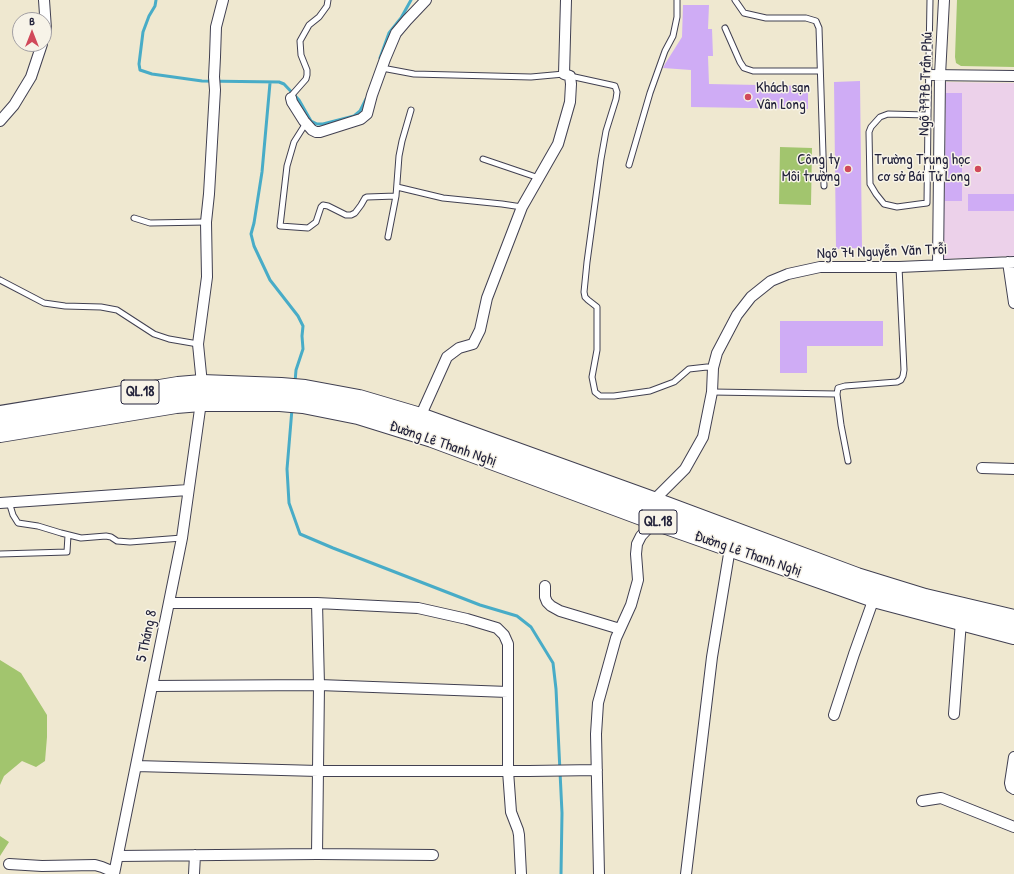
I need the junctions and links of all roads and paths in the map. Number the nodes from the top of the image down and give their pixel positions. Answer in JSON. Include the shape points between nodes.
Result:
{"nodes":[{"id":1,"x":44,"y":0,"type":"edge"},
{"id":2,"x":223,"y":0,"type":"edge"},
{"id":3,"x":328,"y":0,"type":"edge"},
{"id":4,"x":426,"y":0,"type":"edge"},
{"id":5,"x":566,"y":0,"type":"edge"},
{"id":6,"x":677,"y":0,"type":"edge"},
{"id":7,"x":735,"y":0,"type":"edge"},
{"id":8,"x":930,"y":0,"type":"edge"},
{"id":9,"x":944,"y":0,"type":"edge"},
{"id":10,"x":45,"y":12,"type":"edge"},
{"id":11,"x":725,"y":28,"type":"dead end"},
{"id":12,"x":39,"y":52,"type":"edge"},
{"id":13,"x":382,"y":68,"type":"junction"},
{"id":14,"x":820,"y":71,"type":"junction"},
{"id":15,"x":567,"y":75,"type":"junction"},
{"id":16,"x":929,"y":75,"type":"junction"},
{"id":17,"x":940,"y":75,"type":"junction"},
{"id":18,"x":1014,"y":76,"type":"edge"},
{"id":19,"x":293,"y":95,"type":"joint"},
{"id":20,"x":411,"y":110,"type":"dead end"},
{"id":21,"x":928,"y":115,"type":"junction"},
{"id":22,"x":0,"y":121,"type":"edge"},
{"id":23,"x":306,"y":123,"type":"junction"},
{"id":24,"x":483,"y":159,"type":"dead end"},
{"id":25,"x":629,"y":165,"type":"dead end"},
{"id":26,"x":539,"y":178,"type":"junction"},
{"id":27,"x":824,"y":186,"type":"dead end"},
{"id":28,"x":396,"y":188,"type":"junction"},
{"id":29,"x":396,"y":196,"type":"junction"},
{"id":30,"x":522,"y":207,"type":"junction"},
{"id":31,"x":134,"y":218,"type":"dead end"},
{"id":32,"x":206,"y":222,"type":"junction"},
{"id":33,"x":388,"y":238,"type":"dead end"},
{"id":34,"x":1011,"y":262,"type":"edge"},
{"id":35,"x":938,"y":265,"type":"junction"},
{"id":36,"x":899,"y":267,"type":"junction"},
{"id":37,"x":0,"y":280,"type":"edge"},
{"id":38,"x":1014,"y":303,"type":"edge"},
{"id":39,"x":198,"y":344,"type":"junction"},
{"id":40,"x":713,"y":368,"type":"junction"},
{"id":41,"x":202,"y":384,"type":"junction"},
{"id":42,"x":712,"y":392,"type":"junction"},
{"id":43,"x":280,"y":394,"type":"junction"},
{"id":44,"x":837,"y":394,"type":"junction"},
{"id":45,"x":304,"y":397,"type":"junction"},
{"id":46,"x":201,"y":402,"type":"junction"},
{"id":47,"x":420,"y":417,"type":"junction"},
{"id":48,"x":6,"y":423,"type":"edge"},
{"id":49,"x":517,"y":461,"type":"junction"},
{"id":50,"x":848,"y":461,"type":"dead end"},
{"id":51,"x":982,"y":468,"type":"dead end"},
{"id":52,"x":1014,"y":469,"type":"edge"},
{"id":53,"x":188,"y":490,"type":"junction"},
{"id":54,"x":653,"y":501,"type":"junction"},
{"id":55,"x":5,"y":503,"type":"edge"},
{"id":56,"x":655,"y":521,"type":"junction"},
{"id":57,"x":68,"y":535,"type":"junction"},
{"id":58,"x":182,"y":538,"type":"junction"},
{"id":59,"x":730,"y":548,"type":"junction"},
{"id":60,"x":0,"y":554,"type":"edge"},
{"id":61,"x":545,"y":586,"type":"dead end"},
{"id":62,"x":874,"y":598,"type":"junction"},
{"id":63,"x":169,"y":603,"type":"junction"},
{"id":64,"x":317,"y":603,"type":"junction"},
{"id":65,"x":1014,"y":619,"type":"edge"},
{"id":66,"x":961,"y":621,"type":"junction"},
{"id":67,"x":620,"y":629,"type":"junction"},
{"id":68,"x":1014,"y":634,"type":"edge"},
{"id":69,"x":319,"y":685,"type":"junction"},
{"id":70,"x":152,"y":686,"type":"junction"},
{"id":71,"x":508,"y":692,"type":"junction"},
{"id":72,"x":954,"y":714,"type":"dead end"},
{"id":73,"x":834,"y":715,"type":"dead end"},
{"id":74,"x":1014,"y":758,"type":"edge"},
{"id":75,"x":136,"y":766,"type":"junction"},
{"id":76,"x":597,"y":770,"type":"junction"},
{"id":77,"x":318,"y":772,"type":"junction"},
{"id":78,"x":508,"y":772,"type":"junction"},
{"id":79,"x":1014,"y":789,"type":"edge"},
{"id":80,"x":922,"y":800,"type":"dead end"},
{"id":81,"x":1014,"y":826,"type":"edge"},
{"id":82,"x":317,"y":854,"type":"junction"},
{"id":83,"x":196,"y":855,"type":"junction"},
{"id":84,"x":433,"y":855,"type":"dead end"},
{"id":85,"x":118,"y":856,"type":"junction"},
{"id":86,"x":9,"y":864,"type":"dead end"},
{"id":87,"x":114,"y":873,"type":"edge"},
{"id":88,"x":194,"y":874,"type":"edge"},
{"id":89,"x":522,"y":874,"type":"edge"},
{"id":90,"x":599,"y":874,"type":"edge"},
{"id":91,"x":686,"y":874,"type":"edge"}],
"edges":[{"from":1,"to":10,"type":"street"},
{"from":2,"to":32,"type":"street","via":[[216,27],[215,90]]},
{"from":3,"to":19,"type":"lane","via":[[327,6],[309,25],[300,41],[307,75]]},
{"from":4,"to":13,"type":"street","via":[[396,34]]},
{"from":5,"to":15,"type":"street"},
{"from":6,"to":25,"type":"lane","via":[[673,36],[650,93]]},
{"from":7,"to":14,"type":"lane","via":[[744,13],[766,18],[806,18],[816,21],[819,28]]},
{"from":8,"to":16,"type":"lane"},
{"from":9,"to":17,"type":"street","name":"Ngõ 797B Trần Phú"},
{"from":11,"to":14,"type":"lane","via":[[744,68],[753,71]]},
{"from":12,"to":22,"type":"street","via":[[31,77],[14,106]]},
{"from":13,"to":15,"type":"lane","via":[[414,74],[531,77]]},
{"from":13,"to":23,"type":"street","via":[[368,114],[361,119],[320,132],[312,130]]},
{"from":14,"to":27,"type":"lane"},
{"from":15,"to":26,"type":"street","via":[[571,84],[570,102],[558,144]]},
{"from":15,"to":40,"type":"lane","via":[[614,86],[617,92],[601,159],[584,292],[585,297],[597,307],[597,350],[592,377],[595,392],[600,396],[614,396],[650,391],[674,382],[689,369]]},
{"from":16,"to":17,"type":"street"},
{"from":16,"to":21,"type":"lane"},
{"from":17,"to":18,"type":"street"},
{"from":17,"to":35,"type":"street","name":"Ngõ 797B Trần Phú"},
{"from":19,"to":23,"type":"street","via":[[292,102]]},
{"from":20,"to":28,"type":"lane","via":[[399,156]]},
{"from":21,"to":21,"type":"lane","via":[[927,203],[897,206],[884,204],[870,184],[871,127],[880,116],[888,114]]},
{"from":23,"to":29,"type":"lane","via":[[294,142],[287,166],[280,226],[308,228],[316,222],[324,205],[351,215],[364,198]]},
{"from":24,"to":26,"type":"lane"},
{"from":26,"to":30,"type":"street"},
{"from":28,"to":29,"type":"lane"},
{"from":28,"to":30,"type":"lane","via":[[443,198]]},
{"from":29,"to":33,"type":"lane"},
{"from":30,"to":47,"type":"street","via":[[487,298],[480,330],[473,344],[459,348],[447,357]]},
{"from":31,"to":32,"type":"lane","via":[[150,223]]},
{"from":32,"to":39,"type":"street","via":[[207,277]]},
{"from":34,"to":35,"type":"street","name":"Ngõ 74 Nguyễn Văn Trỗi"},
{"from":34,"to":38,"type":"street"},
{"from":35,"to":36,"type":"street","name":"Ngõ 74 Nguyễn Văn Trỗi"},
{"from":36,"to":40,"type":"street","name":"Ngõ 74 Nguyễn Văn Trỗi","via":[[820,267],[788,274],[771,281],[751,297],[737,315],[717,353]]},
{"from":36,"to":44,"type":"lane","via":[[903,376],[897,382],[845,386],[838,388]]},
{"from":37,"to":39,"type":"lane","via":[[44,303],[117,310],[154,334]]},
{"from":39,"to":41,"type":"street"},
{"from":40,"to":42,"type":"street","name":"Ngõ 74 Nguyễn Văn Trỗi"},
{"from":41,"to":43,"type":"highway","number":"QL.18"},
{"from":41,"to":48,"type":"highway","number":"QL.18","via":[[178,386]]},
{"from":42,"to":44,"type":"lane"},
{"from":42,"to":54,"type":"street","name":"Ngõ 74 Nguyễn Văn Trỗi","via":[[703,437],[685,469]]},
{"from":43,"to":45,"type":"highway","number":"QL.18"},
{"from":43,"to":46,"type":"highway","number":"QL.18"},
{"from":44,"to":50,"type":"lane","via":[[840,425]]},
{"from":45,"to":47,"type":"highway","name":"Đường Lê Thanh Nghị","number":"QL.18","via":[[359,399]]},
{"from":45,"to":49,"type":"highway","name":"Đường Lê Thanh Nghị","number":"QL.18","via":[[432,438]]},
{"from":46,"to":48,"type":"highway","number":"QL.18"},
{"from":46,"to":53,"type":"street","name":"5 Tháng 8"},
{"from":47,"to":49,"type":"highway","name":"Đường Lê Thanh Nghị","number":"QL.18"},
{"from":49,"to":54,"type":"highway","name":"Đường Lê Thanh Nghị","number":"QL.18"},
{"from":49,"to":56,"type":"highway","name":"Đường Lê Thanh Nghị","number":"QL.18"},
{"from":51,"to":52,"type":"street"},
{"from":53,"to":55,"type":"street"},
{"from":53,"to":58,"type":"street","name":"5 Tháng 8"},
{"from":54,"to":65,"type":"highway","name":"Đường Lê Thanh Nghị","number":"QL.18","via":[[857,577],[925,598]]},
{"from":55,"to":57,"type":"lane","via":[[18,523]]},
{"from":56,"to":59,"type":"highway","name":"Đường Lê Thanh Nghị","number":"QL.18"},
{"from":56,"to":67,"type":"street","via":[[637,544],[638,580],[631,605]]},
{"from":57,"to":58,"type":"lane","via":[[81,538],[111,536],[117,541],[130,542]]},
{"from":57,"to":60,"type":"lane","via":[[67,552]]},
{"from":58,"to":63,"type":"street","name":"5 Tháng 8"},
{"from":59,"to":62,"type":"highway","name":"Đường Lê Thanh Nghị","number":"QL.18"},
{"from":59,"to":91,"type":"street","via":[[712,657]]},
{"from":61,"to":67,"type":"street","via":[[545,597],[551,606]]},
{"from":62,"to":66,"type":"highway","name":"Đường Lê Thanh Nghị","number":"QL.18"},
{"from":62,"to":73,"type":"street"},
{"from":63,"to":64,"type":"street"},
{"from":63,"to":70,"type":"street","name":"5 Tháng 8"},
{"from":64,"to":69,"type":"street"},
{"from":64,"to":71,"type":"street","via":[[418,608],[497,628],[508,644]]},
{"from":66,"to":68,"type":"highway","name":"Đường Lê Thanh Nghị","number":"QL.18"},
{"from":66,"to":72,"type":"street"},
{"from":67,"to":76,"type":"street","via":[[598,703]]},
{"from":69,"to":70,"type":"street"},
{"from":69,"to":71,"type":"street"},
{"from":69,"to":77,"type":"street"},
{"from":70,"to":75,"type":"street","name":"5 Tháng 8"},
{"from":71,"to":78,"type":"street"},
{"from":74,"to":79,"type":"street","via":[[1010,783]]},
{"from":75,"to":77,"type":"street"},
{"from":75,"to":85,"type":"street","name":"5 Tháng 8"},
{"from":76,"to":78,"type":"street"},
{"from":76,"to":90,"type":"street"},
{"from":77,"to":78,"type":"street"},
{"from":77,"to":82,"type":"street"},
{"from":78,"to":89,"type":"street","via":[[511,812],[519,835]]},
{"from":80,"to":81,"type":"street","via":[[941,798]]},
{"from":82,"to":83,"type":"street"},
{"from":82,"to":84,"type":"street"},
{"from":83,"to":85,"type":"street"},
{"from":83,"to":88,"type":"street"},
{"from":85,"to":87,"type":"street","name":"5 Tháng 8"},
{"from":86,"to":87,"type":"street","via":[[95,865]]}]}
